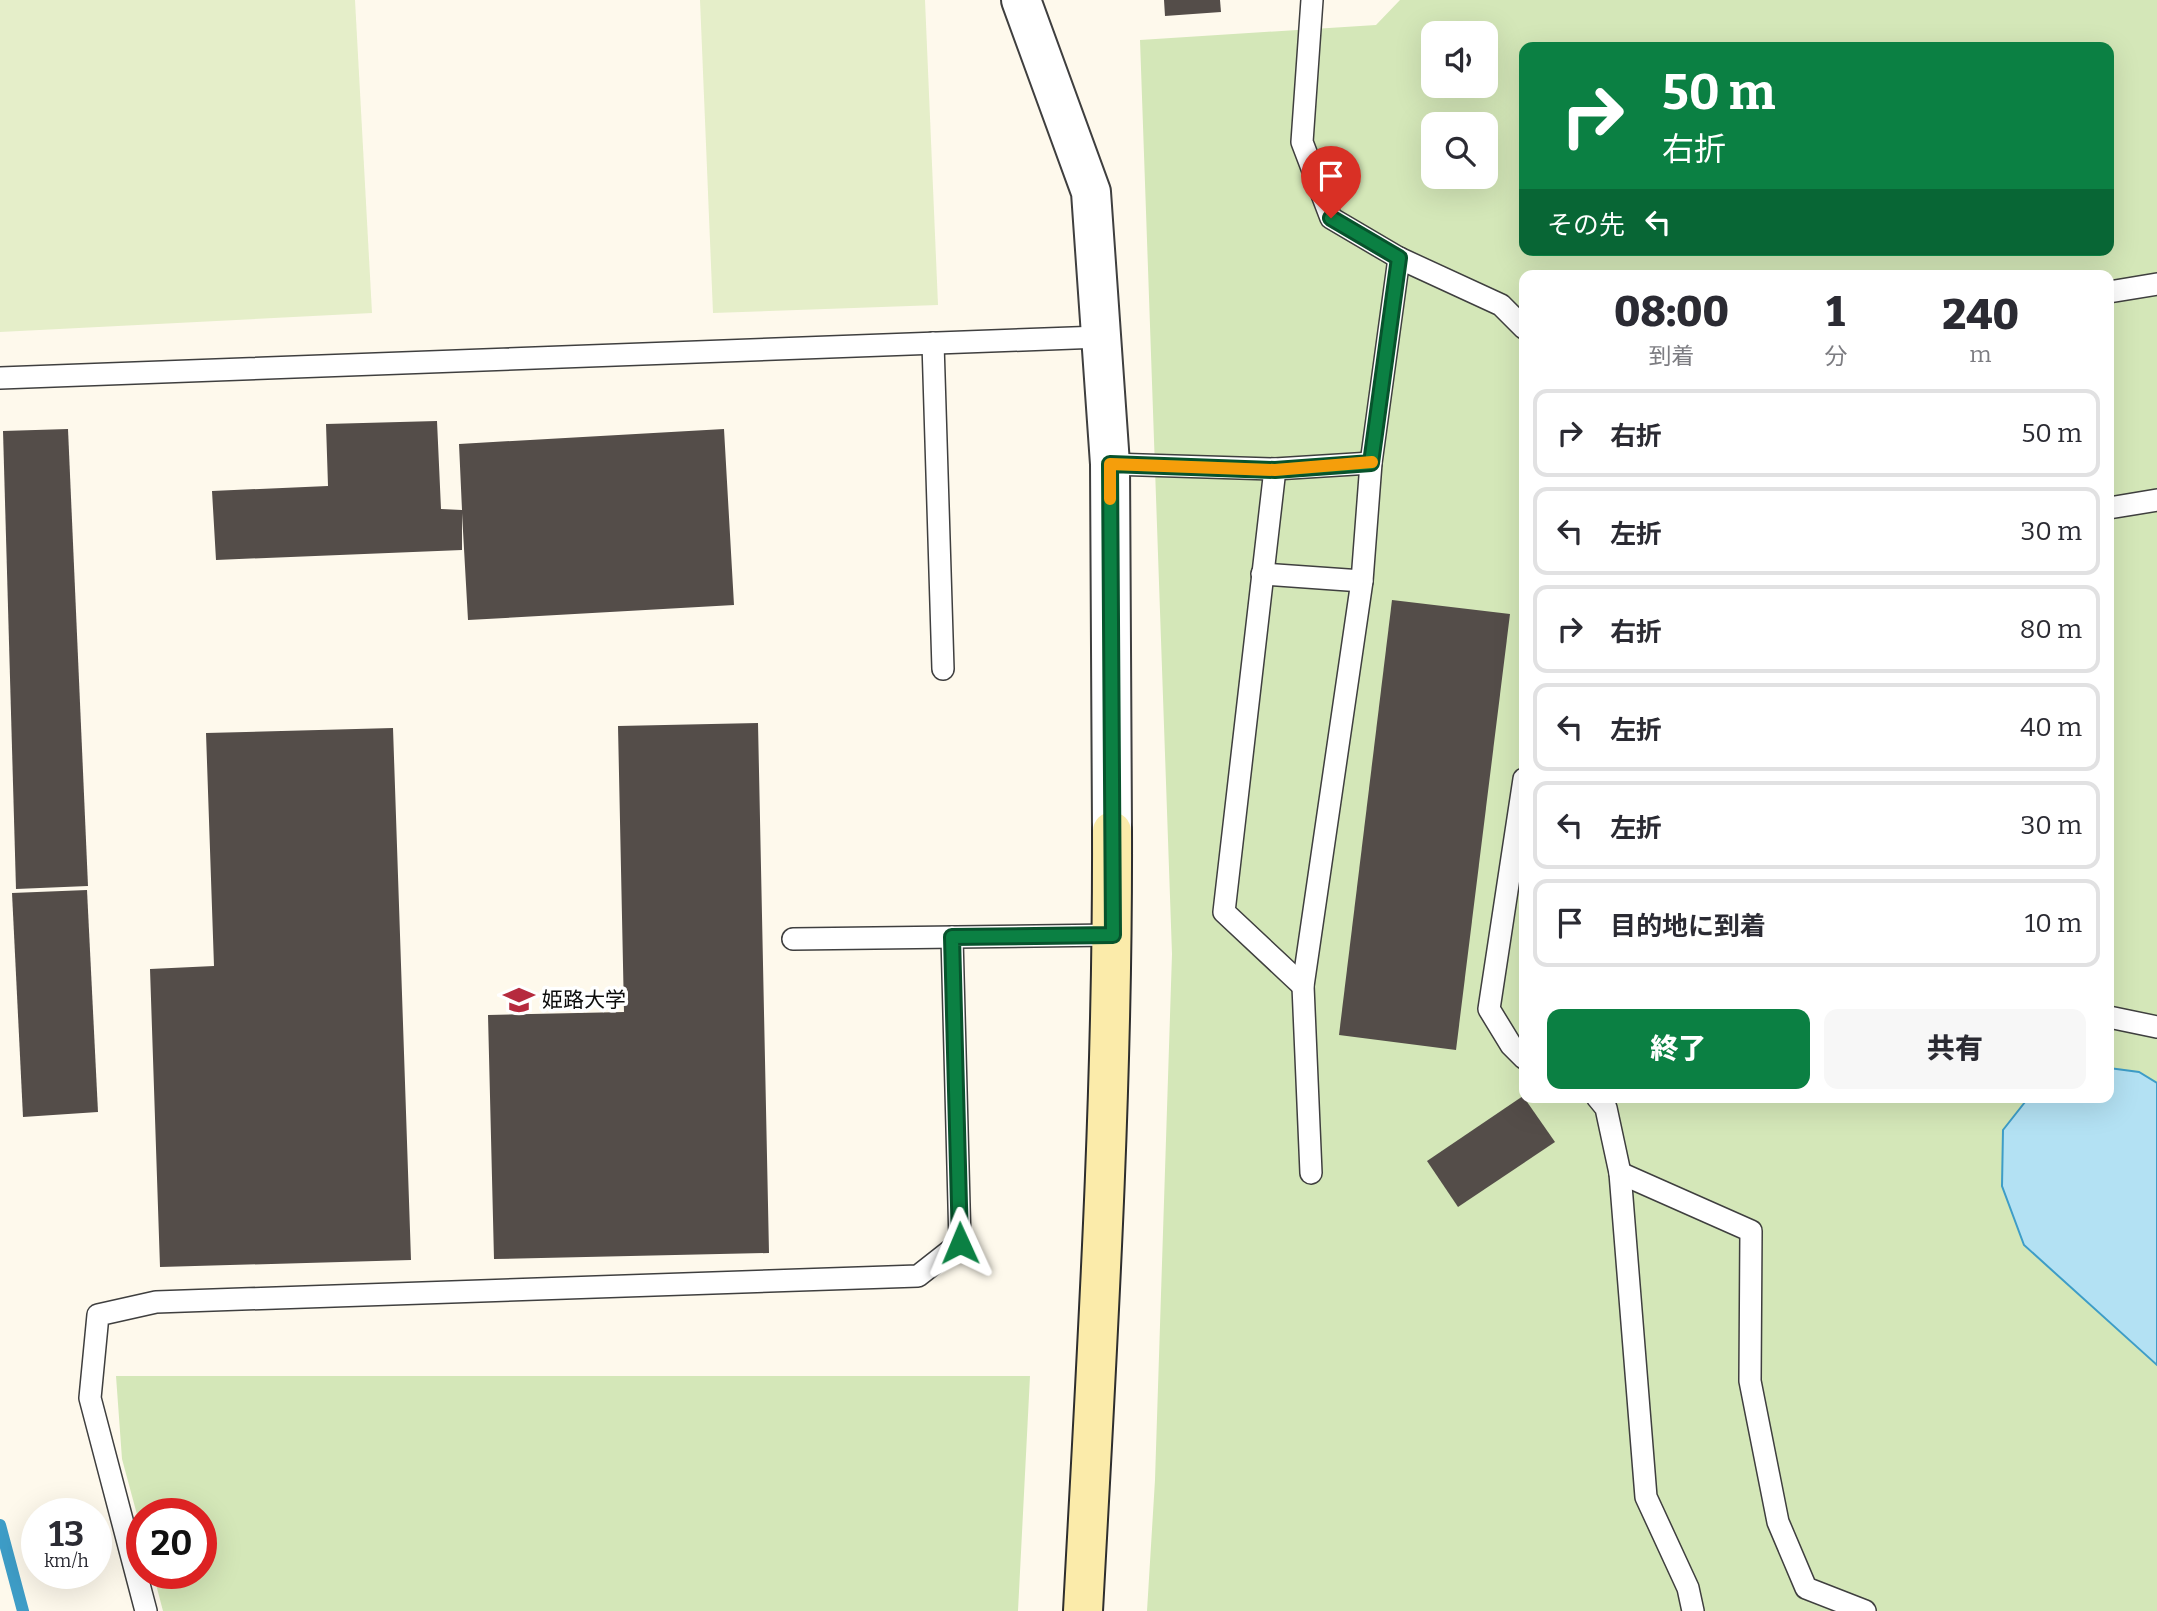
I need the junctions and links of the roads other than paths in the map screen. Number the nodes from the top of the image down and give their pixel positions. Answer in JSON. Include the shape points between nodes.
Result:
{"nodes":[{"id":1,"x":1021,"y":0,"type":"edge"},
{"id":2,"x":1312,"y":0,"type":"edge"},
{"id":3,"x":1399,"y":258,"type":"junction"},
{"id":4,"x":2157,"y":284,"type":"edge"},
{"id":5,"x":2114,"y":291,"type":"edge"},
{"id":6,"x":1519,"y":323,"type":"edge"},
{"id":7,"x":1100,"y":337,"type":"junction"},
{"id":8,"x":933,"y":343,"type":"junction"},
{"id":9,"x":0,"y":378,"type":"edge"},
{"id":10,"x":1371,"y":463,"type":"junction"},
{"id":11,"x":1110,"y":464,"type":"junction"},
{"id":12,"x":1275,"y":470,"type":"junction"},
{"id":13,"x":2157,"y":500,"type":"edge"},
{"id":14,"x":2114,"y":508,"type":"edge"},
{"id":15,"x":1262,"y":574,"type":"junction"},
{"id":16,"x":1362,"y":581,"type":"junction"},
{"id":17,"x":943,"y":669,"type":"dead end"},
{"id":18,"x":1519,"y":812,"type":"edge"},
{"id":19,"x":1113,"y":935,"type":"junction"},
{"id":20,"x":952,"y":937,"type":"junction"},
{"id":21,"x":793,"y":939,"type":"dead end"},
{"id":22,"x":1303,"y":986,"type":"junction"},
{"id":23,"x":2114,"y":1018,"type":"edge"},
{"id":24,"x":2157,"y":1027,"type":"edge"},
{"id":25,"x":1519,"y":1053,"type":"edge"},
{"id":26,"x":1602,"y":1103,"type":"edge"},
{"id":27,"x":1311,"y":1173,"type":"dead end"},
{"id":28,"x":1620,"y":1173,"type":"junction"},
{"id":29,"x":146,"y":1611,"type":"edge"},
{"id":30,"x":1083,"y":1611,"type":"edge"},
{"id":31,"x":1693,"y":1611,"type":"edge"},
{"id":32,"x":1865,"y":1611,"type":"edge"}],
"edges":[{"from":1,"to":7,"type":"street","via":[[1091,192]]},
{"from":2,"to":3,"type":"lane","via":[[1302,142],[1331,218]]},
{"from":3,"to":6,"type":"lane","via":[[1501,305]]},
{"from":3,"to":10,"type":"lane"},
{"from":4,"to":5,"type":"lane"},
{"from":7,"to":8,"type":"lane"},
{"from":7,"to":11,"type":"street"},
{"from":8,"to":9,"type":"lane"},
{"from":8,"to":17,"type":"lane"},
{"from":10,"to":12,"type":"lane"},
{"from":10,"to":16,"type":"lane"},
{"from":11,"to":12,"type":"lane"},
{"from":11,"to":19,"type":"street"},
{"from":12,"to":15,"type":"lane"},
{"from":13,"to":14,"type":"lane"},
{"from":15,"to":16,"type":"lane"},
{"from":15,"to":22,"type":"lane","via":[[1224,912]]},
{"from":16,"to":22,"type":"lane"},
{"from":18,"to":25,"type":"lane","via":[[1489,1009]]},
{"from":19,"to":20,"type":"lane"},
{"from":19,"to":30,"type":"street"},
{"from":20,"to":21,"type":"lane"},
{"from":20,"to":29,"type":"lane","via":[[960,1243],[918,1276],[156,1302],[97,1315],[90,1398]]},
{"from":22,"to":27,"type":"lane"},
{"from":23,"to":24,"type":"lane"},
{"from":26,"to":28,"type":"lane"},
{"from":28,"to":31,"type":"lane","via":[[1646,1497],[1688,1588]]},
{"from":28,"to":32,"type":"lane","via":[[1751,1231],[1750,1381],[1778,1522],[1806,1588]]}]}
